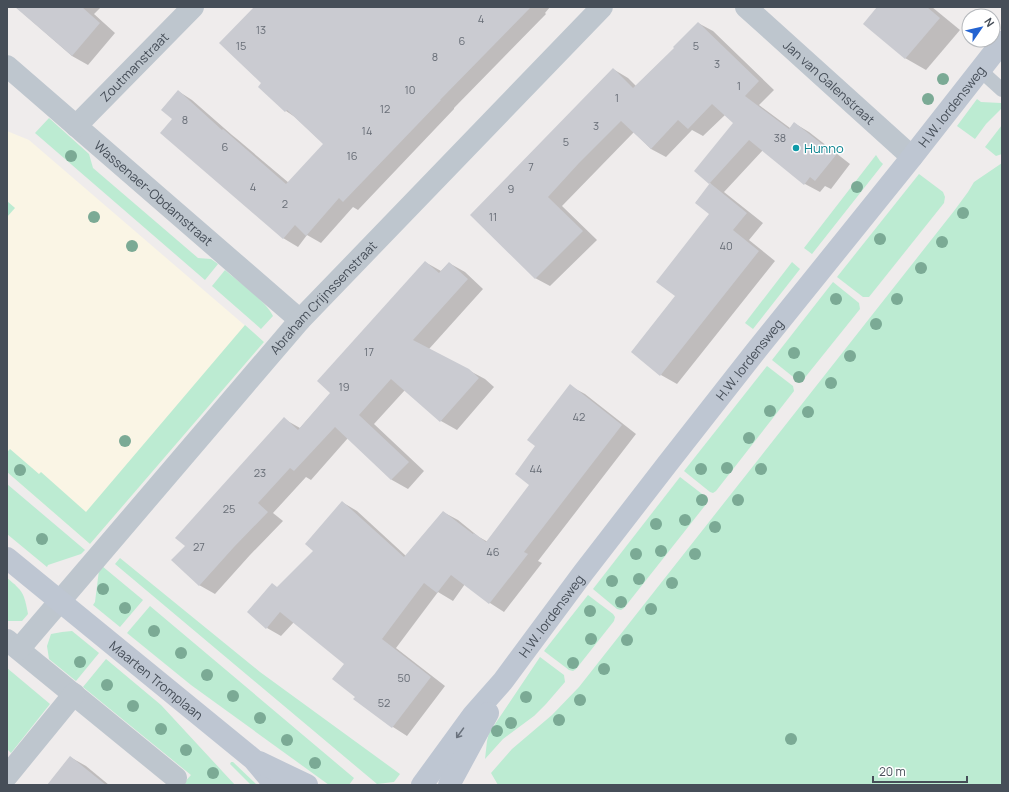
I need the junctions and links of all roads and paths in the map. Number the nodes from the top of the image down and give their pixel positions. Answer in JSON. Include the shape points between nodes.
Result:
{"nodes":[{"id":1,"x":193,"y":7,"type":"edge"},
{"id":2,"x":602,"y":7,"type":"edge"},
{"id":3,"x":746,"y":7,"type":"edge"},
{"id":4,"x":1002,"y":42,"type":"edge"},
{"id":5,"x":7,"y":66,"type":"edge"},
{"id":6,"x":980,"y":70,"type":"junction"},
{"id":7,"x":1002,"y":90,"type":"edge"},
{"id":8,"x":76,"y":126,"type":"junction"},
{"id":9,"x":912,"y":157,"type":"junction"},
{"id":10,"x":300,"y":320,"type":"junction"},
{"id":11,"x":7,"y":558,"type":"edge"},
{"id":12,"x":59,"y":601,"type":"junction"},
{"id":13,"x":13,"y":644,"type":"edge"},
{"id":14,"x":503,"y":681,"type":"junction"},
{"id":15,"x":74,"y":694,"type":"junction"},
{"id":16,"x":253,"y":759,"type":"junction"},
{"id":17,"x":7,"y":776,"type":"edge"},
{"id":18,"x":176,"y":778,"type":"dead end"},
{"id":19,"x":275,"y":785,"type":"edge"},
{"id":20,"x":307,"y":785,"type":"edge"},
{"id":21,"x":422,"y":785,"type":"edge"},
{"id":22,"x":449,"y":785,"type":"edge"}],
"edges":[{"from":1,"to":8,"type":"street","name":"Zoutmanstraat"},
{"from":2,"to":10,"type":"street","name":"Abraham Crijnssenstraat"},
{"from":3,"to":9,"type":"street","name":"Jan van Galenstraat"},
{"from":4,"to":6,"type":"main road","name":"H.W. Iordensweg"},
{"from":5,"to":8,"type":"street","name":"Wassenaer-Obdamstraat"},
{"from":6,"to":7,"type":"lane"},
{"from":6,"to":9,"type":"main road","name":"H.W. Iordensweg"},
{"from":8,"to":10,"type":"street","name":"Wassenaer-Obdamstraat"},
{"from":9,"to":14,"type":"main road","name":"H.W. Iordensweg","via":[[668,463]]},
{"from":10,"to":12,"type":"street","name":"Abraham Crijnssenstraat"},
{"from":11,"to":12,"type":"main road","name":"Maarten Tromplaan"},
{"from":12,"to":13,"type":"street"},
{"from":12,"to":16,"type":"main road","name":"Maarten Tromplaan"},
{"from":13,"to":15,"type":"street"},
{"from":14,"to":21,"type":"main road","name":"H.W. Iordensweg","one_way":true,"via":[[473,715]]},
{"from":14,"to":22,"type":"main road","name":"H.W. Iordensweg","via":[[482,726]]},
{"from":15,"to":17,"type":"street"},
{"from":15,"to":18,"type":"street"},
{"from":16,"to":19,"type":"main road","name":"Maarten Tromplaan"},
{"from":16,"to":20,"type":"main road","name":"Maarten Tromplaan"}]}
